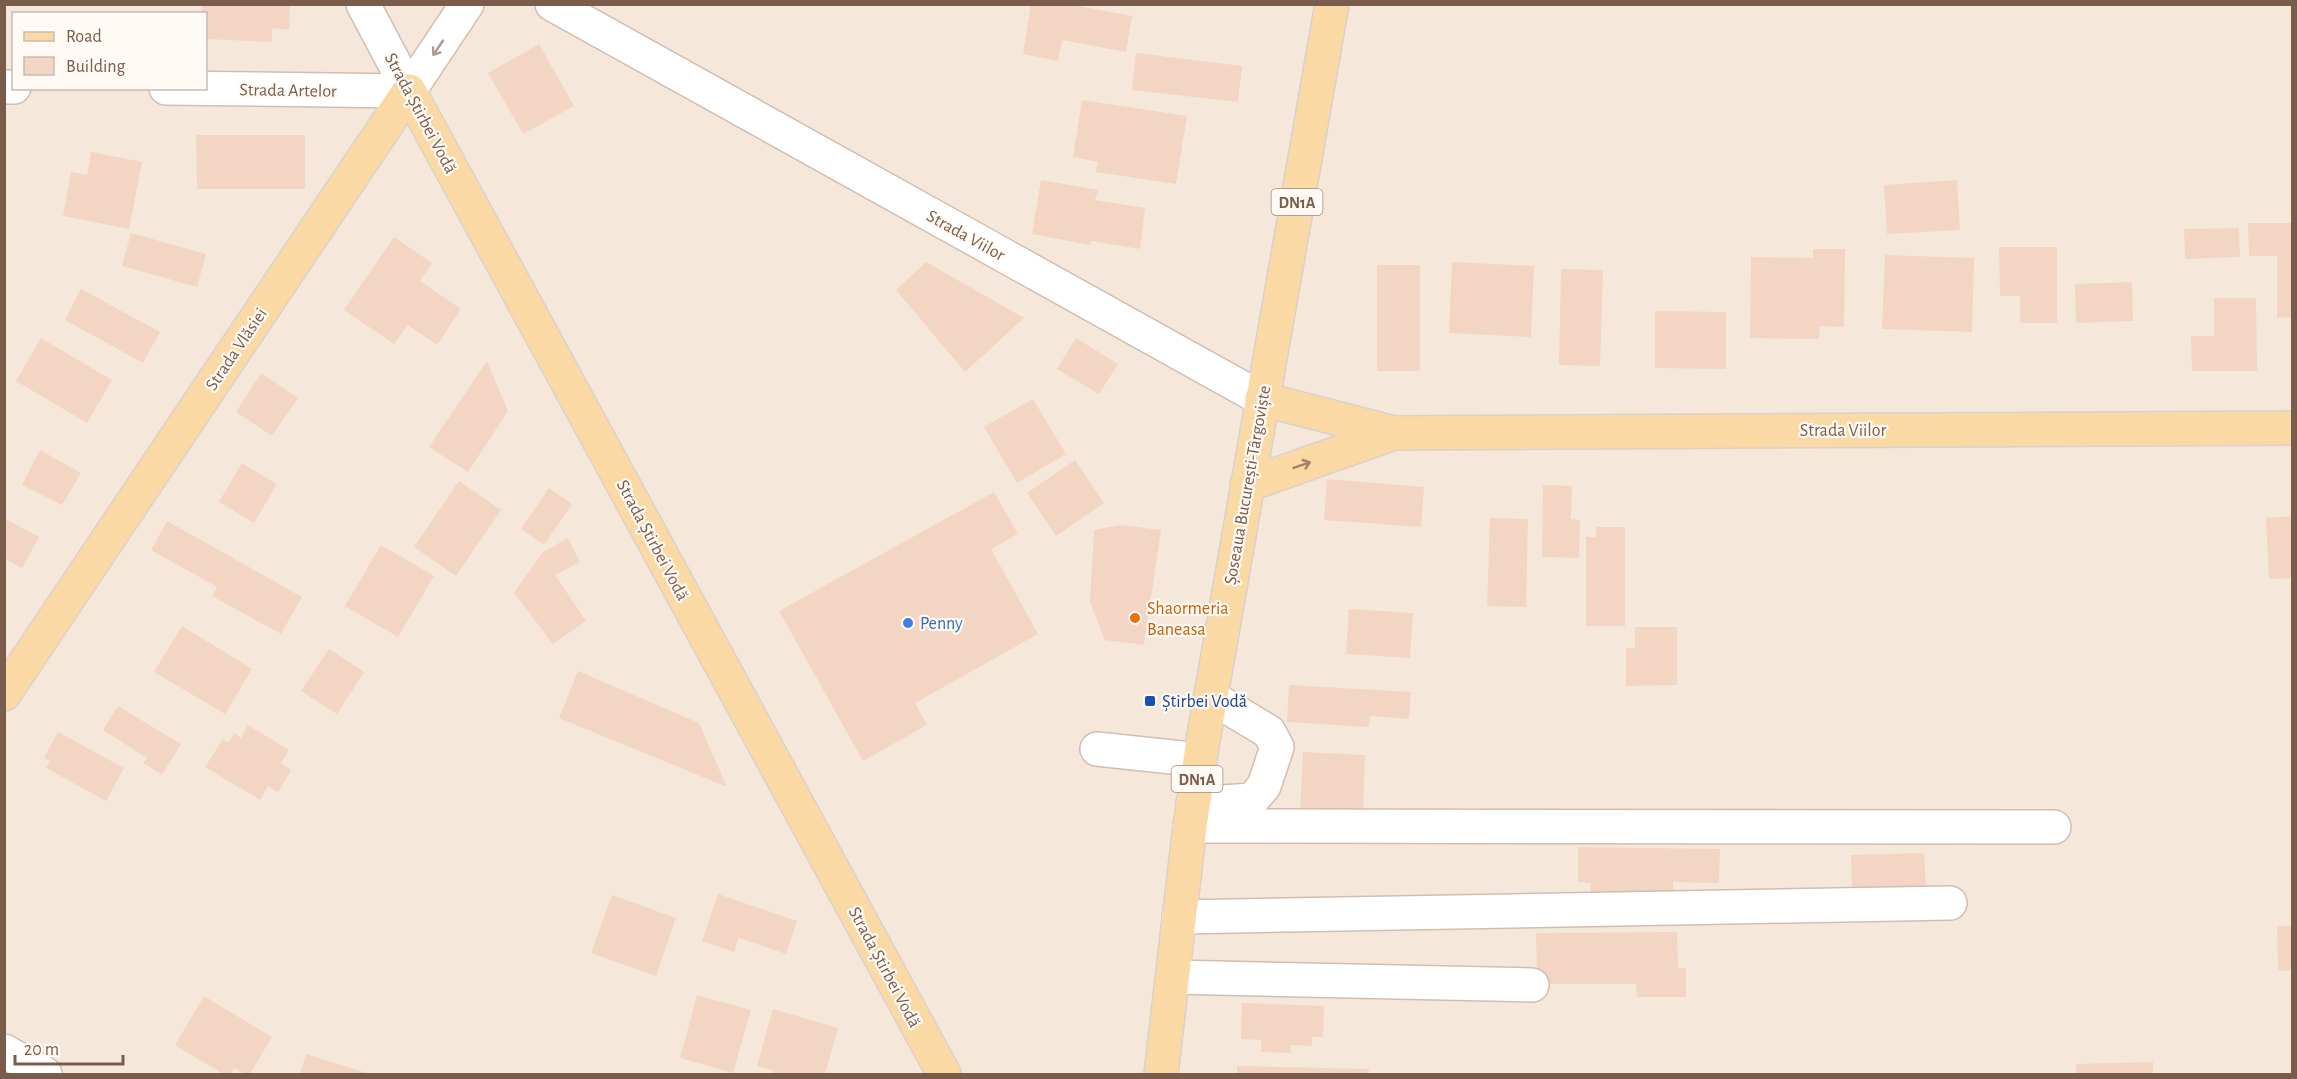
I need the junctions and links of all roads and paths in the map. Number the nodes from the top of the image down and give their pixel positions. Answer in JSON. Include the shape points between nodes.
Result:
{"nodes":[{"id":1,"x":363,"y":4,"type":"edge"},
{"id":2,"x":467,"y":4,"type":"edge"},
{"id":3,"x":552,"y":4,"type":"edge"},
{"id":4,"x":1332,"y":4,"type":"edge"},
{"id":5,"x":207,"y":89,"type":"edge"},
{"id":6,"x":409,"y":91,"type":"junction"},
{"id":7,"x":1262,"y":399,"type":"junction"},
{"id":8,"x":2292,"y":428,"type":"edge"},
{"id":9,"x":1394,"y":433,"type":"junction"},
{"id":10,"x":1247,"y":485,"type":"junction"},
{"id":11,"x":4,"y":694,"type":"edge"},
{"id":12,"x":1210,"y":697,"type":"junction"},
{"id":13,"x":1097,"y":749,"type":"dead end"},
{"id":14,"x":1200,"y":760,"type":"junction"},
{"id":15,"x":1192,"y":815,"type":"junction"},
{"id":16,"x":2054,"y":827,"type":"dead end"},
{"id":17,"x":1950,"y":903,"type":"dead end"},
{"id":18,"x":1179,"y":917,"type":"junction"},
{"id":19,"x":1173,"y":977,"type":"junction"},
{"id":20,"x":1532,"y":985,"type":"dead end"},
{"id":21,"x":4,"y":1051,"type":"edge"},
{"id":22,"x":45,"y":1074,"type":"edge"},
{"id":23,"x":944,"y":1074,"type":"edge"},
{"id":24,"x":1161,"y":1074,"type":"edge"}],
"edges":[{"from":1,"to":6,"type":"street","name":"Strada Știrbei Vodă"},
{"from":2,"to":6,"type":"street","name":"Strada Vlăsiei","one_way":true},
{"from":3,"to":7,"type":"street","name":"Strada Viilor"},
{"from":4,"to":7,"type":"main road","name":"Șoseaua București-Târgoviște","number":"DN1A"},
{"from":5,"to":6,"type":"street","name":"Strada Artelor"},
{"from":6,"to":11,"type":"main road","name":"Strada Vlăsiei"},
{"from":6,"to":23,"type":"main road","name":"Strada Știrbei Vodă"},
{"from":7,"to":9,"type":"main road","name":"Strada Viilor"},
{"from":7,"to":10,"type":"main road","name":"Șoseaua București-Târgoviște","number":"DN1A"},
{"from":8,"to":9,"type":"main road","name":"Strada Viilor"},
{"from":10,"to":9,"type":"main road","name":"Strada Viilor","one_way":true},
{"from":10,"to":12,"type":"main road","name":"Șoseaua București-Târgoviște","number":"DN1A"},
{"from":12,"to":14,"type":"main road","name":"Șoseaua București-Târgoviște","number":"DN1A"},
{"from":12,"to":15,"type":"street","via":[[1269,732],[1277,747],[1264,786],[1252,800]]},
{"from":13,"to":14,"type":"street"},
{"from":14,"to":15,"type":"main road","name":"Șoseaua București-Târgoviște","number":"DN1A"},
{"from":15,"to":16,"type":"street"},
{"from":15,"to":18,"type":"main road","name":"Șoseaua București-Târgoviște","number":"DN1A"},
{"from":17,"to":18,"type":"street"},
{"from":18,"to":19,"type":"main road","name":"Șoseaua București-Târgoviște","number":"DN1A"},
{"from":19,"to":20,"type":"street"},
{"from":19,"to":24,"type":"main road","name":"Șoseaua București-Târgoviște","number":"DN1A"},
{"from":21,"to":22,"type":"street"}]}
